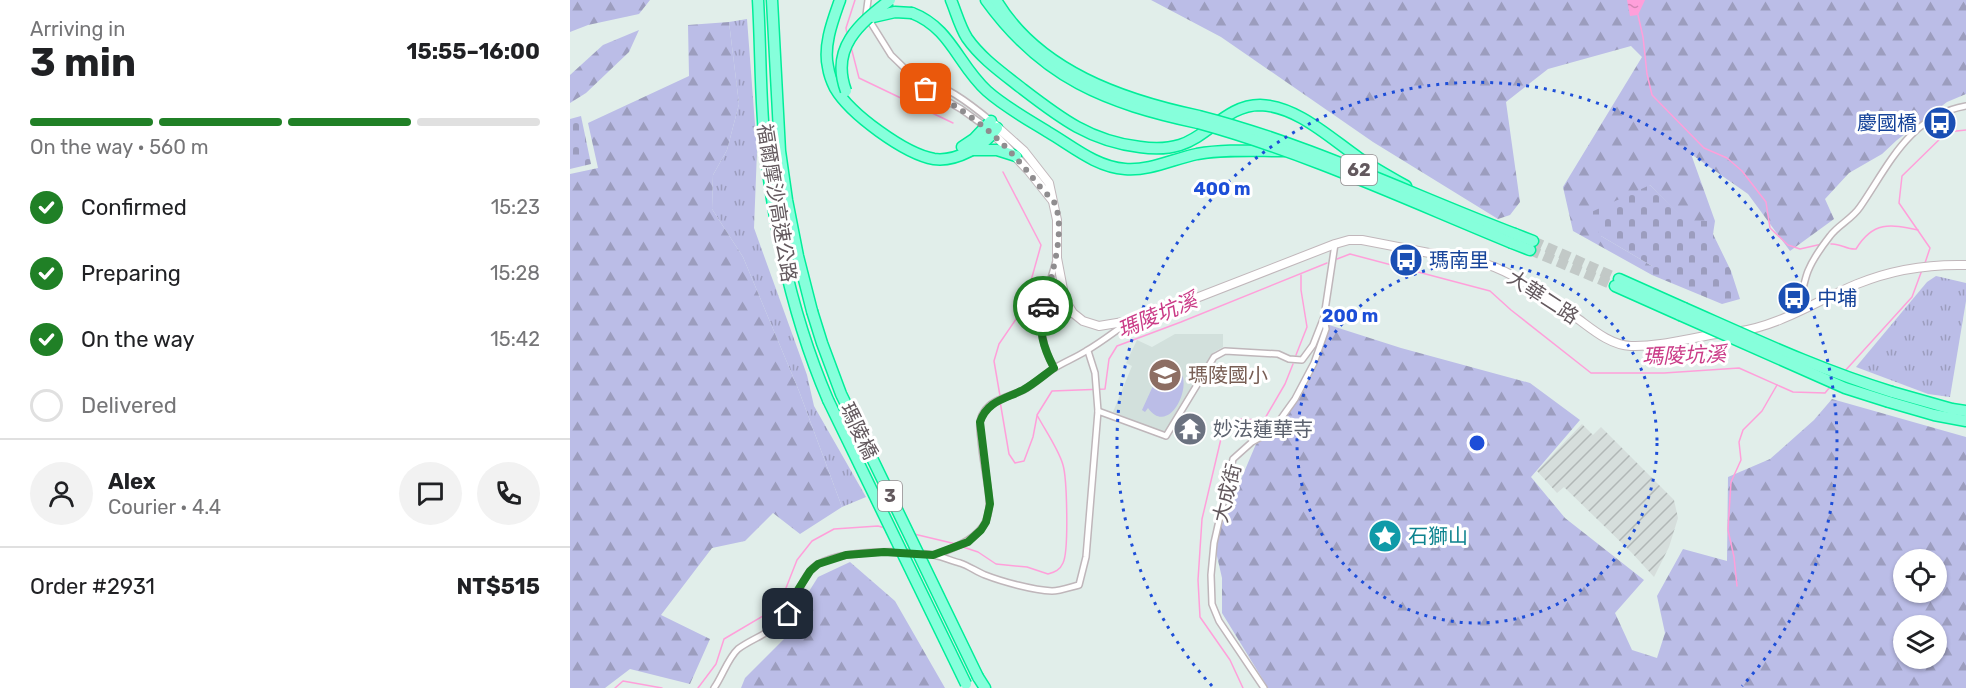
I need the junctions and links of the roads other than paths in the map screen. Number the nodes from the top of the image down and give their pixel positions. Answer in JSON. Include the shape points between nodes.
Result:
{"nodes":[{"id":1,"x":758,"y":0,"type":"edge"},
{"id":2,"x":772,"y":0,"type":"edge"},
{"id":3,"x":841,"y":0,"type":"edge"},
{"id":4,"x":868,"y":0,"type":"edge"},
{"id":5,"x":890,"y":0,"type":"edge"},
{"id":6,"x":951,"y":0,"type":"edge"},
{"id":7,"x":986,"y":0,"type":"edge"},
{"id":8,"x":996,"y":0,"type":"edge"},
{"id":9,"x":864,"y":20,"type":"junction"},
{"id":10,"x":1966,"y":106,"type":"edge"},
{"id":11,"x":992,"y":128,"type":"junction"},
{"id":12,"x":968,"y":151,"type":"junction"},
{"id":13,"x":1288,"y":151,"type":"junction"},
{"id":14,"x":1016,"y":156,"type":"junction"},
{"id":15,"x":1054,"y":201,"type":"junction"},
{"id":16,"x":1451,"y":210,"type":"junction"},
{"id":17,"x":1514,"y":238,"type":"junction"},
{"id":18,"x":1335,"y":244,"type":"junction"},
{"id":19,"x":1532,"y":246,"type":"tunnel mouth"},
{"id":20,"x":1057,"y":258,"type":"junction"},
{"id":21,"x":1966,"y":265,"type":"edge"},
{"id":22,"x":1617,"y":283,"type":"tunnel mouth"},
{"id":23,"x":1065,"y":300,"type":"junction"},
{"id":24,"x":813,"y":311,"type":"joint"},
{"id":25,"x":1042,"y":315,"type":"junction"},
{"id":26,"x":1324,"y":316,"type":"junction"},
{"id":27,"x":1787,"y":318,"type":"junction"},
{"id":28,"x":1129,"y":321,"type":"junction"},
{"id":29,"x":1088,"y":351,"type":"junction"},
{"id":30,"x":1054,"y":368,"type":"junction"},
{"id":31,"x":828,"y":400,"type":"joint"},
{"id":32,"x":1098,"y":411,"type":"junction"},
{"id":33,"x":1966,"y":411,"type":"edge"},
{"id":34,"x":1951,"y":414,"type":"junction"},
{"id":35,"x":1966,"y":421,"type":"edge"},
{"id":36,"x":933,"y":555,"type":"junction"},
{"id":37,"x":982,"y":684,"type":"edge"},
{"id":38,"x":967,"y":686,"type":"edge"},
{"id":39,"x":714,"y":688,"type":"edge"},
{"id":40,"x":1264,"y":688,"type":"edge"}],
"edges":[{"from":1,"to":31,"type":"highway","name":"福爾摩沙高速公路","number":"3","via":[[766,156],[772,197],[788,281],[807,348]]},
{"from":2,"to":24,"type":"highway","name":"福爾摩沙高速公路","number":"3","via":[[780,151],[793,234]]},
{"from":3,"to":12,"type":"highway","via":[[827,43],[827,64],[835,88],[848,105],[863,120],[919,154],[942,159]]},
{"from":4,"to":11,"type":"street","via":[[866,15],[891,55],[914,77],[930,81],[969,103]]},
{"from":5,"to":9,"type":"highway","bridge":true},
{"from":6,"to":16,"type":"highway","bridge":true,"via":[[967,37],[988,63],[1078,129],[1107,141],[1171,147],[1192,141],[1246,107],[1270,107],[1291,113],[1383,173]]},
{"from":7,"to":13,"type":"highway","number":"62","bridge":true,"via":[[1020,42],[1065,77],[1113,100]]},
{"from":8,"to":16,"type":"highway","number":"62","bridge":true,"via":[[1015,27],[1076,75],[1152,106],[1240,126],[1302,147]]},
{"from":9,"to":11,"type":"highway","bridge":true,"via":[[842,58],[841,75],[846,91],[867,114],[927,150],[945,152],[965,146]]},
{"from":9,"to":13,"type":"highway","bridge":true,"via":[[895,12],[924,18],[937,27],[976,81],[991,95],[1111,167],[1142,169],[1212,152]]},
{"from":10,"to":27,"type":"street","via":[[1934,116],[1892,155],[1857,212],[1831,234]]},
{"from":11,"to":12,"type":"highway","via":[[989,139]]},
{"from":11,"to":14,"type":"street"},
{"from":11,"to":15,"type":"street","via":[[1024,151],[1049,183]]},
{"from":12,"to":14,"type":"highway","via":[[997,150]]},
{"from":13,"to":17,"type":"highway","number":"62","bridge":true},
{"from":14,"to":15,"type":"street"},
{"from":15,"to":20,"type":"street"},
{"from":16,"to":17,"type":"highway","number":"62","bridge":true},
{"from":17,"to":19,"type":"highway","number":"62"},
{"from":18,"to":26,"type":"street","name":"大成街"},
{"from":18,"to":27,"type":"street","name":"大華二路","via":[[1362,240],[1500,268],[1599,334],[1624,345],[1748,330]]},
{"from":18,"to":28,"type":"street","name":"大華二路"},
{"from":20,"to":23,"type":"street"},
{"from":20,"to":25,"type":"street"},
{"from":21,"to":27,"type":"street","name":"大華二路","via":[[1883,274]]},
{"from":22,"to":34,"type":"highway","bridge":true,"via":[[1845,387]]},
{"from":23,"to":25,"type":"street"},
{"from":23,"to":28,"type":"street","via":[[1083,321],[1099,326]]},
{"from":24,"to":37,"type":"highway","name":"瑪陵橋","number":"3","bridge":true,"via":[[841,394]]},
{"from":25,"to":30,"type":"street","via":[[1041,336]]},
{"from":26,"to":32,"type":"street","name":"大成街","via":[[1313,345],[1302,360],[1278,354],[1225,351],[1214,357],[1166,436]]},
{"from":26,"to":40,"type":"street","name":"大成街","via":[[1326,329],[1295,399],[1272,431],[1233,459],[1214,543],[1212,604]]},
{"from":28,"to":29,"type":"street","name":"大華二路"},
{"from":29,"to":30,"type":"street","name":"大華二路"},
{"from":29,"to":32,"type":"street","via":[[1095,373]]},
{"from":30,"to":36,"type":"street","name":"大華二路","via":[[1026,389],[984,411],[980,422],[990,504],[986,522],[968,542]]},
{"from":31,"to":38,"type":"highway","name":"瑪陵橋","number":"3","bridge":true},
{"from":32,"to":36,"type":"street","via":[[1086,557],[1079,585],[1053,591],[1013,584]]},
{"from":33,"to":34,"type":"highway"},
{"from":34,"to":35,"type":"highway"},
{"from":36,"to":39,"type":"street","via":[[856,554],[818,564],[798,590],[788,614],[775,628],[735,651]]}]}
